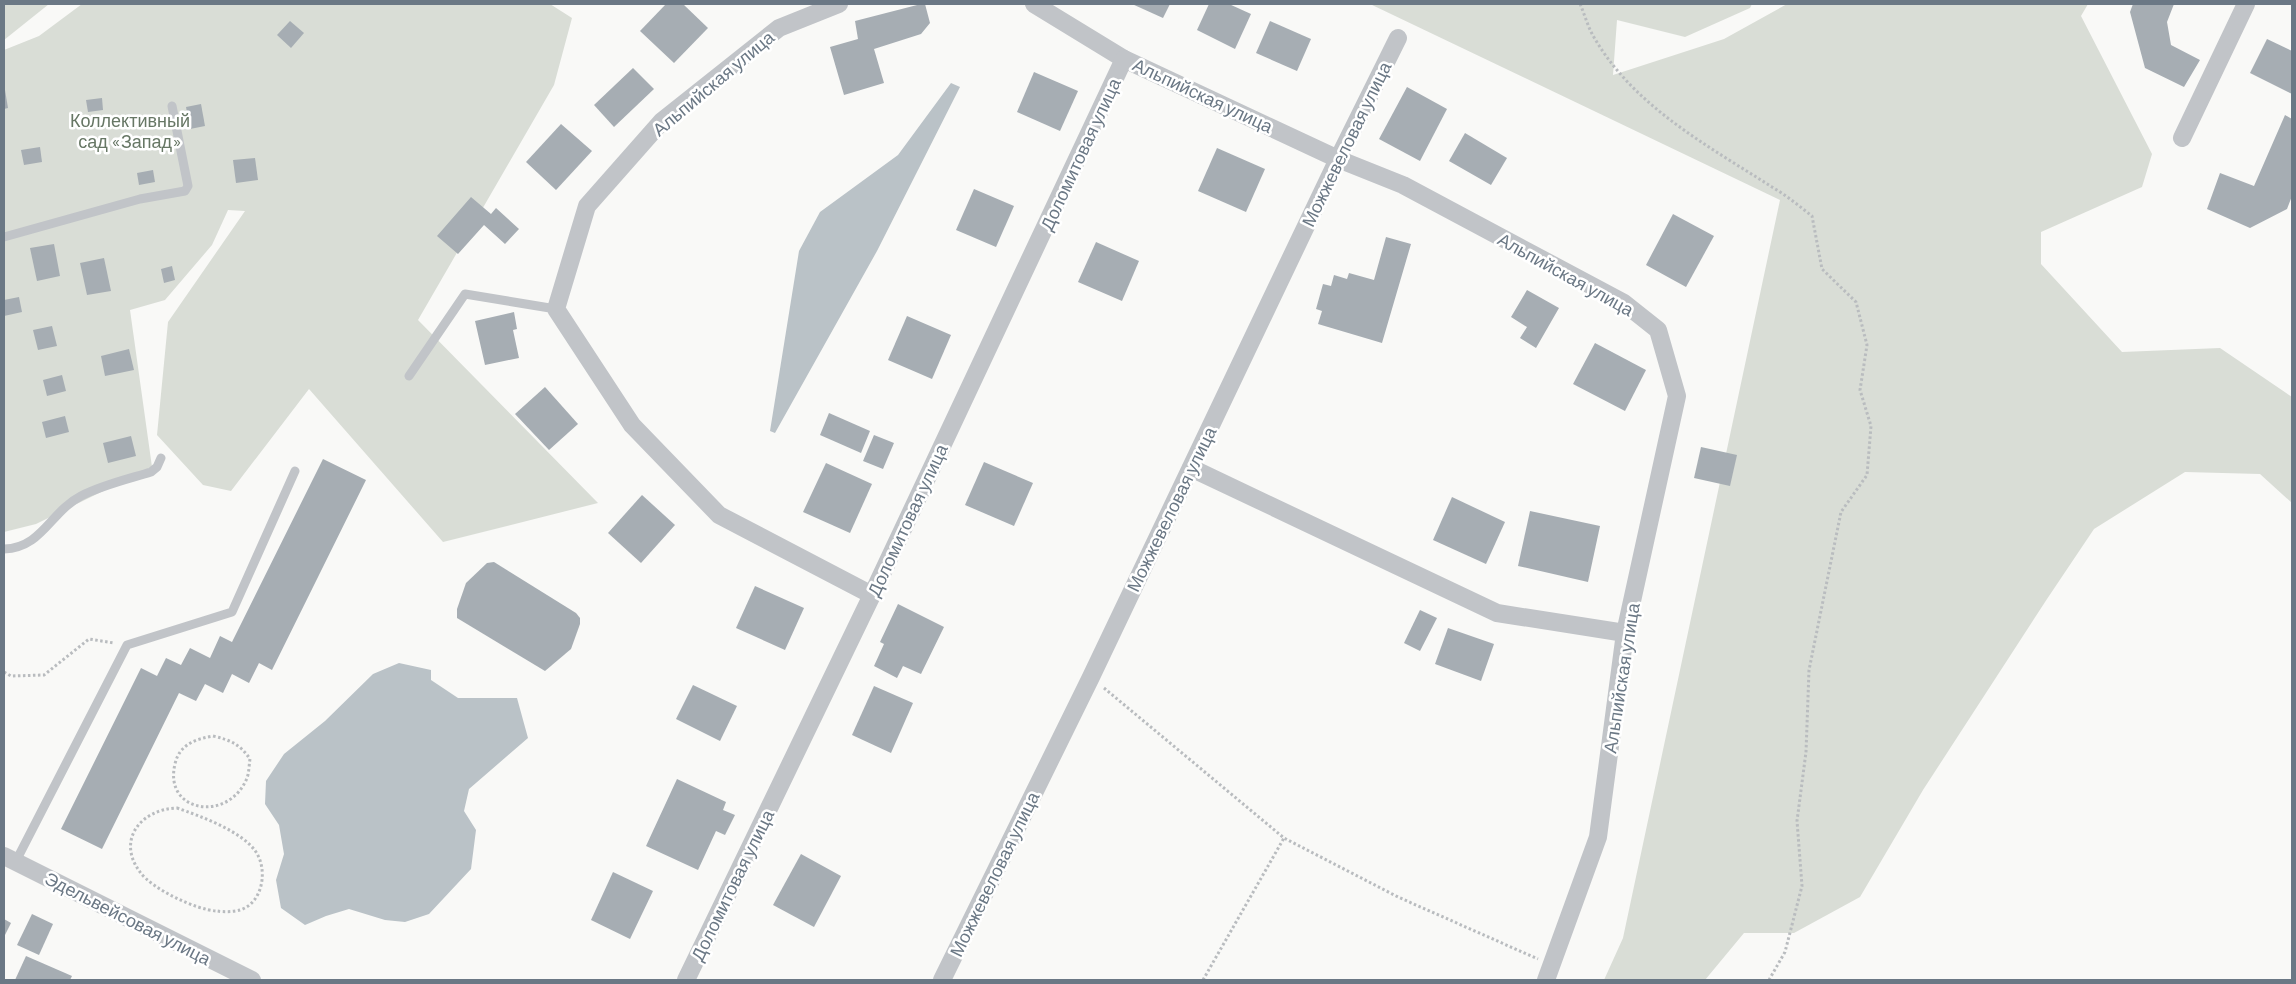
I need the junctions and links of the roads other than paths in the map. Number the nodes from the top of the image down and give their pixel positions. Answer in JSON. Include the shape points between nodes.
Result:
{"nodes":[{"id":1,"x":839,"y":4,"type":"edge"},
{"id":2,"x":1034,"y":4,"type":"edge"},
{"id":3,"x":2246,"y":4,"type":"edge"},
{"id":4,"x":1398,"y":38,"type":"dead end"},
{"id":5,"x":1124,"y":59,"type":"junction"},
{"id":6,"x":172,"y":106,"type":"dead end"},
{"id":7,"x":2182,"y":138,"type":"dead end"},
{"id":8,"x":1338,"y":159,"type":"junction"},
{"id":9,"x":4,"y":237,"type":"edge"},
{"id":10,"x":556,"y":309,"type":"junction"},
{"id":11,"x":409,"y":376,"type":"dead end"},
{"id":12,"x":161,"y":458,"type":"dead end"},
{"id":13,"x":1191,"y":468,"type":"junction"},
{"id":14,"x":296,"y":471,"type":"dead end"},
{"id":15,"x":4,"y":549,"type":"edge"},
{"id":16,"x":872,"y":595,"type":"junction"},
{"id":17,"x":1625,"y":633,"type":"junction"},
{"id":18,"x":10,"y":858,"type":"edge"},
{"id":19,"x":1549,"y":973,"type":"edge"},
{"id":20,"x":252,"y":980,"type":"edge"},
{"id":21,"x":686,"y":980,"type":"edge"},
{"id":22,"x":942,"y":980,"type":"edge"}],
"edges":[{"from":1,"to":10,"type":"street","name":"Альпийская улица","via":[[779,28],[662,121],[587,206]]},
{"from":2,"to":5,"type":"street","name":"Альпийская улица"},
{"from":3,"to":7,"type":"street"},
{"from":4,"to":8,"type":"street","name":"Можжевеловая улица"},
{"from":5,"to":8,"type":"street","name":"Альпийская улица"},
{"from":5,"to":16,"type":"street","name":"Доломитовая улица"},
{"from":6,"to":9,"type":"lane","via":[[188,186],[185,191],[140,199]]},
{"from":8,"to":13,"type":"street","name":"Можжевеловая улица"},
{"from":8,"to":17,"type":"street","name":"Альпийская улица","via":[[1403,185],[1615,298],[1658,330],[1677,396]]},
{"from":10,"to":11,"type":"lane","via":[[465,294]]},
{"from":10,"to":16,"type":"street","via":[[632,425],[719,515]]},
{"from":12,"to":15,"type":"lane","via":[[151,472],[82,495],[66,504],[32,542],[18,549]]},
{"from":13,"to":17,"type":"street","via":[[1497,614]]},
{"from":13,"to":22,"type":"street","name":"Можжевеловая улица"},
{"from":14,"to":18,"type":"lane","via":[[232,612],[128,645]]},
{"from":16,"to":21,"type":"street","name":"Доломитовая улица"},
{"from":17,"to":19,"type":"street","name":"Альпийская улица","via":[[1598,837]]},
{"from":18,"to":20,"type":"street","name":"Эдельвейсовая улица"}]}
